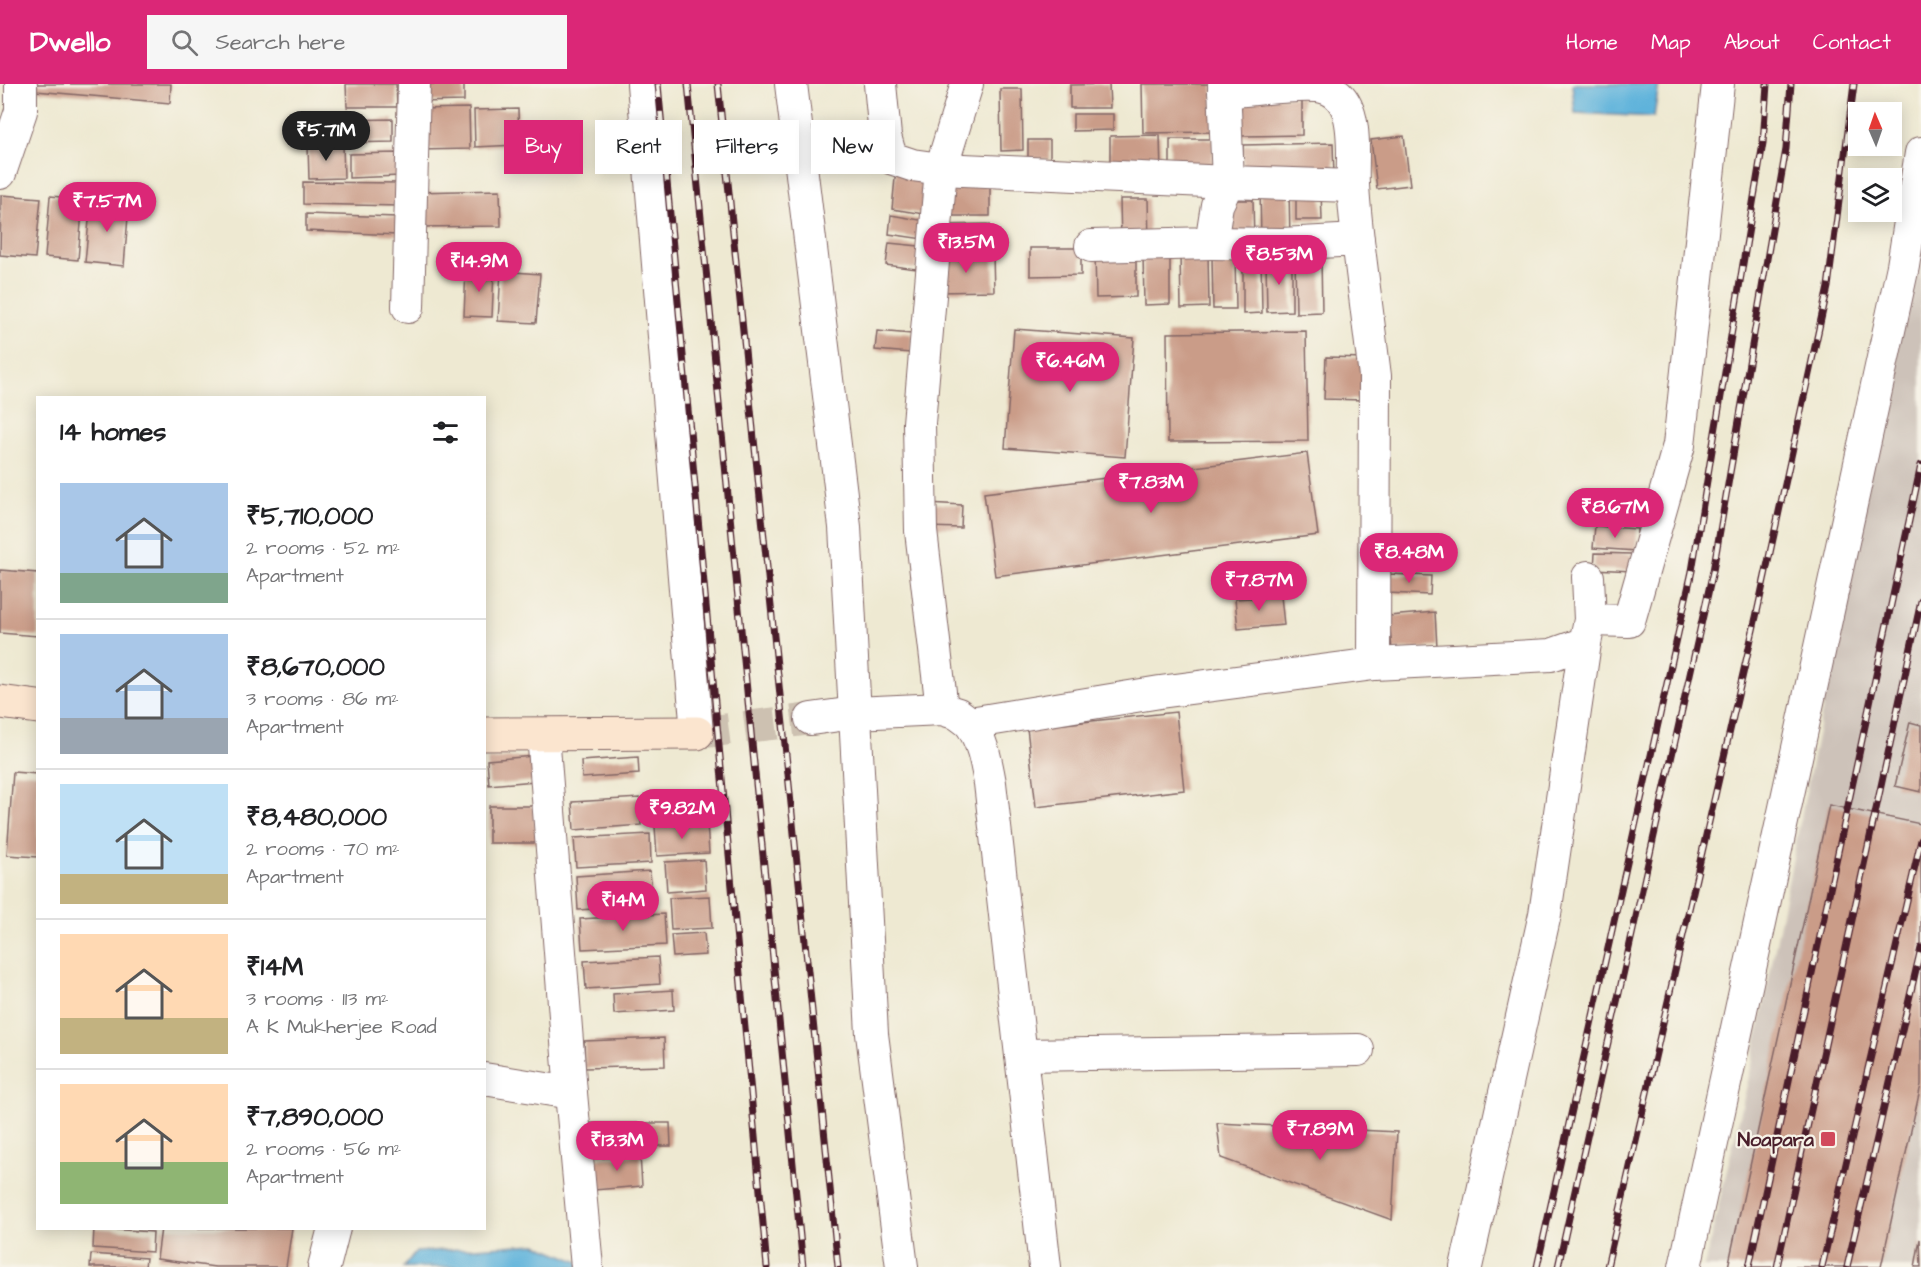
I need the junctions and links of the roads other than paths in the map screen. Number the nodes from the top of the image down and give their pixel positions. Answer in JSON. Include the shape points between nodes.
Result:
{"nodes":[{"id":1,"x":21,"y":84,"type":"edge"},
{"id":2,"x":414,"y":84,"type":"edge"},
{"id":3,"x":643,"y":84,"type":"edge"},
{"id":4,"x":791,"y":84,"type":"edge"},
{"id":5,"x":880,"y":84,"type":"edge"},
{"id":6,"x":967,"y":84,"type":"edge"},
{"id":7,"x":1718,"y":84,"type":"edge"},
{"id":8,"x":1224,"y":88,"type":"edge"},
{"id":9,"x":1921,"y":153,"type":"edge"},
{"id":10,"x":941,"y":169,"type":"junction"},
{"id":11,"x":0,"y":173,"type":"edge"},
{"id":12,"x":1228,"y":182,"type":"junction"},
{"id":13,"x":1353,"y":186,"type":"junction"},
{"id":14,"x":1358,"y":240,"type":"junction"},
{"id":15,"x":1211,"y":243,"type":"junction"},
{"id":16,"x":1090,"y":246,"type":"dead end"},
{"id":17,"x":408,"y":307,"type":"dead end"},
{"id":18,"x":1588,"y":577,"type":"dead end"},
{"id":19,"x":1588,"y":632,"type":"junction"},
{"id":20,"x":1374,"y":664,"type":"junction"},
{"id":21,"x":0,"y":702,"type":"edge"},
{"id":22,"x":36,"y":707,"type":"edge"},
{"id":23,"x":942,"y":709,"type":"junction"},
{"id":24,"x":854,"y":713,"type":"junction"},
{"id":25,"x":811,"y":719,"type":"tunnel mouth"},
{"id":26,"x":970,"y":723,"type":"junction"},
{"id":27,"x":697,"y":733,"type":"joint"},
{"id":28,"x":486,"y":734,"type":"edge"},
{"id":29,"x":543,"y":734,"type":"junction"},
{"id":30,"x":1358,"y":1050,"type":"dead end"},
{"id":31,"x":1021,"y":1054,"type":"junction"},
{"id":32,"x":486,"y":1079,"type":"edge"},
{"id":33,"x":571,"y":1093,"type":"junction"},
{"id":34,"x":333,"y":1230,"type":"edge"},
{"id":35,"x":324,"y":1267,"type":"edge"},
{"id":36,"x":587,"y":1267,"type":"edge"},
{"id":37,"x":902,"y":1267,"type":"edge"},
{"id":38,"x":1045,"y":1267,"type":"edge"},
{"id":39,"x":1466,"y":1267,"type":"edge"},
{"id":40,"x":1685,"y":1267,"type":"edge"}],
"edges":[{"from":1,"to":11,"type":"street","via":[[21,111]]},
{"from":2,"to":17,"type":"street"},
{"from":3,"to":27,"type":"street"},
{"from":4,"to":24,"type":"street","via":[[845,526]]},
{"from":5,"to":10,"type":"street","via":[[891,158]]},
{"from":6,"to":10,"type":"street"},
{"from":7,"to":19,"type":"street","via":[[1679,445],[1629,621]]},
{"from":8,"to":12,"type":"street"},
{"from":8,"to":13,"type":"street","via":[[1316,86],[1340,96],[1352,126]]},
{"from":9,"to":40,"type":"street","via":[[1898,289]]},
{"from":10,"to":12,"type":"street"},
{"from":10,"to":23,"type":"street","via":[[918,475]]},
{"from":12,"to":13,"type":"street"},
{"from":12,"to":15,"type":"street","via":[[1218,206]]},
{"from":13,"to":14,"type":"street"},
{"from":14,"to":15,"type":"street"},
{"from":14,"to":20,"type":"street","via":[[1375,376]]},
{"from":15,"to":16,"type":"street"},
{"from":18,"to":19,"type":"street"},
{"from":19,"to":20,"type":"street","via":[[1551,655]]},
{"from":19,"to":39,"type":"street","via":[[1545,914]]},
{"from":20,"to":26,"type":"street","via":[[1160,692]]},
{"from":21,"to":22,"type":"street"},
{"from":23,"to":24,"type":"street"},
{"from":23,"to":26,"type":"street"},
{"from":24,"to":25,"type":"street"},
{"from":24,"to":37,"type":"street","via":[[872,1034]]},
{"from":26,"to":31,"type":"street","via":[[980,738],[990,783]]},
{"from":27,"to":29,"type":"street"},
{"from":28,"to":29,"type":"street"},
{"from":29,"to":33,"type":"street"},
{"from":30,"to":31,"type":"street"},
{"from":31,"to":38,"type":"street"},
{"from":32,"to":33,"type":"street"},
{"from":33,"to":36,"type":"street"},
{"from":34,"to":35,"type":"street"}]}
